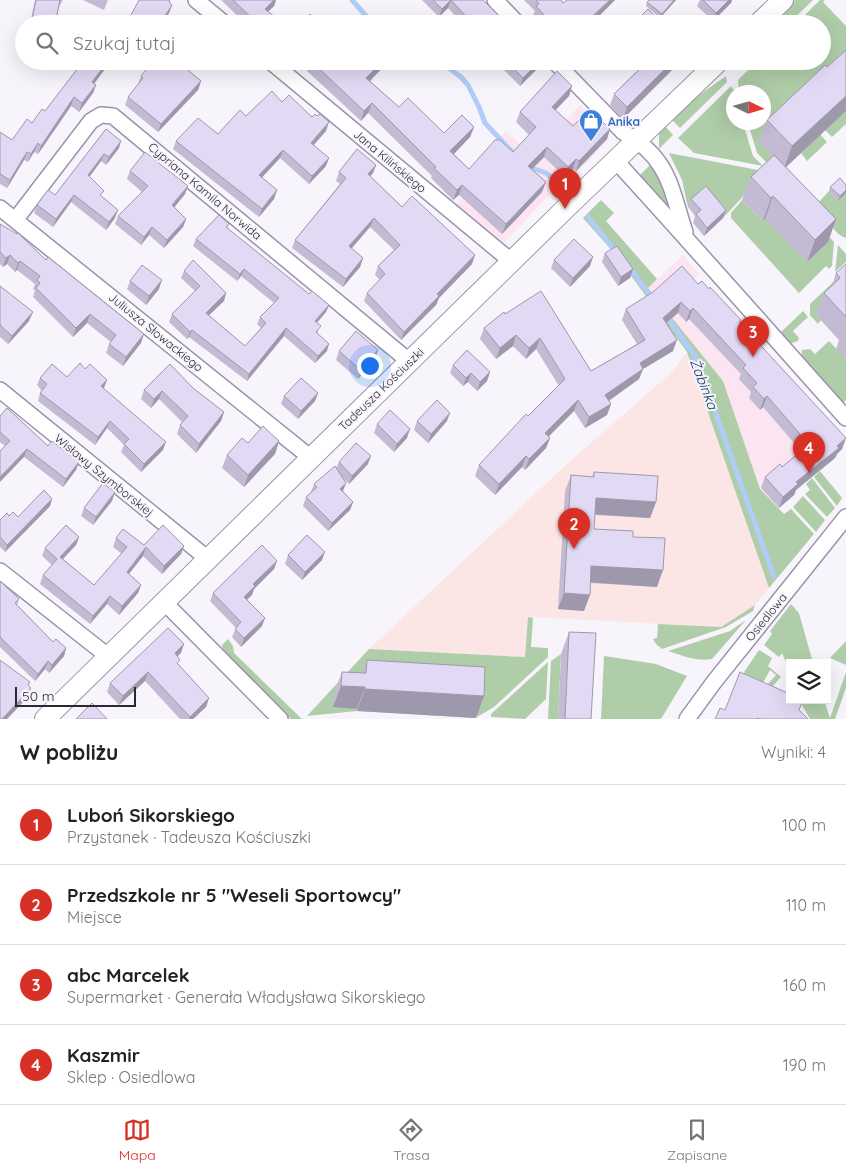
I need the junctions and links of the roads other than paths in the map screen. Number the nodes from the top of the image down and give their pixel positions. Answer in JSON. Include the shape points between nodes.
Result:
{"nodes":[{"id":1,"x":196,"y":0,"type":"edge"},
{"id":2,"x":495,"y":0,"type":"edge"},
{"id":3,"x":783,"y":0,"type":"edge"},
{"id":4,"x":214,"y":15,"type":"edge"},
{"id":5,"x":509,"y":15,"type":"edge"},
{"id":6,"x":767,"y":15,"type":"edge"},
{"id":7,"x":281,"y":70,"type":"edge"},
{"id":8,"x":563,"y":70,"type":"edge"},
{"id":9,"x":710,"y":70,"type":"edge"},
{"id":10,"x":637,"y":139,"type":"junction"},
{"id":11,"x":615,"y":160,"type":"junction"},
{"id":12,"x":0,"y":208,"type":"edge"},
{"id":13,"x":16,"y":219,"type":"junction"},
{"id":14,"x":688,"y":239,"type":"junction"},
{"id":15,"x":511,"y":261,"type":"junction"},
{"id":16,"x":410,"y":362,"type":"junction"},
{"id":17,"x":0,"y":390,"type":"edge"},
{"id":18,"x":846,"y":418,"type":"edge"},
{"id":19,"x":311,"y":458,"type":"junction"},
{"id":20,"x":846,"y":517,"type":"edge"},
{"id":21,"x":208,"y":559,"type":"junction"},
{"id":22,"x":0,"y":571,"type":"edge"},
{"id":23,"x":164,"y":602,"type":"junction"},
{"id":24,"x":109,"y":657,"type":"junction"},
{"id":25,"x":45,"y":719,"type":"edge"},
{"id":26,"x":280,"y":719,"type":"edge"},
{"id":27,"x":687,"y":719,"type":"edge"}],
"edges":[{"from":1,"to":4,"type":"street"},
{"from":2,"to":5,"type":"street"},
{"from":3,"to":6,"type":"street"},
{"from":7,"to":15,"type":"street","name":"Jana Kilińskiego"},
{"from":8,"to":10,"type":"street","via":[[623,132]]},
{"from":9,"to":10,"type":"street","name":"Tadeusza Kościuszki"},
{"from":10,"to":11,"type":"street","name":"Tadeusza Kościuszki"},
{"from":10,"to":14,"type":"street","via":[[664,169]]},
{"from":11,"to":14,"type":"street"},
{"from":11,"to":15,"type":"street","name":"Tadeusza Kościuszki"},
{"from":12,"to":13,"type":"street","name":"Juliusza Słowackiego"},
{"from":13,"to":16,"type":"street","name":"Cypriana Kamila Norwida","via":[[91,121],[101,115],[114,116]]},
{"from":13,"to":19,"type":"street","name":"Juliusza Słowackiego"},
{"from":14,"to":18,"type":"street"},
{"from":15,"to":16,"type":"street","name":"Tadeusza Kościuszki"},
{"from":16,"to":19,"type":"street","name":"Tadeusza Kościuszki"},
{"from":17,"to":21,"type":"street","name":"Wisławy Szymborskiej"},
{"from":19,"to":21,"type":"street","name":"Tadeusza Kościuszki"},
{"from":20,"to":27,"type":"street","name":"Osiedlowa"},
{"from":21,"to":23,"type":"street","name":"Tadeusza Kościuszki"},
{"from":22,"to":24,"type":"street"},
{"from":23,"to":24,"type":"street","name":"Tadeusza Kościuszki"},
{"from":23,"to":26,"type":"street"},
{"from":24,"to":25,"type":"street","name":"Tadeusza Kościuszki"}]}
